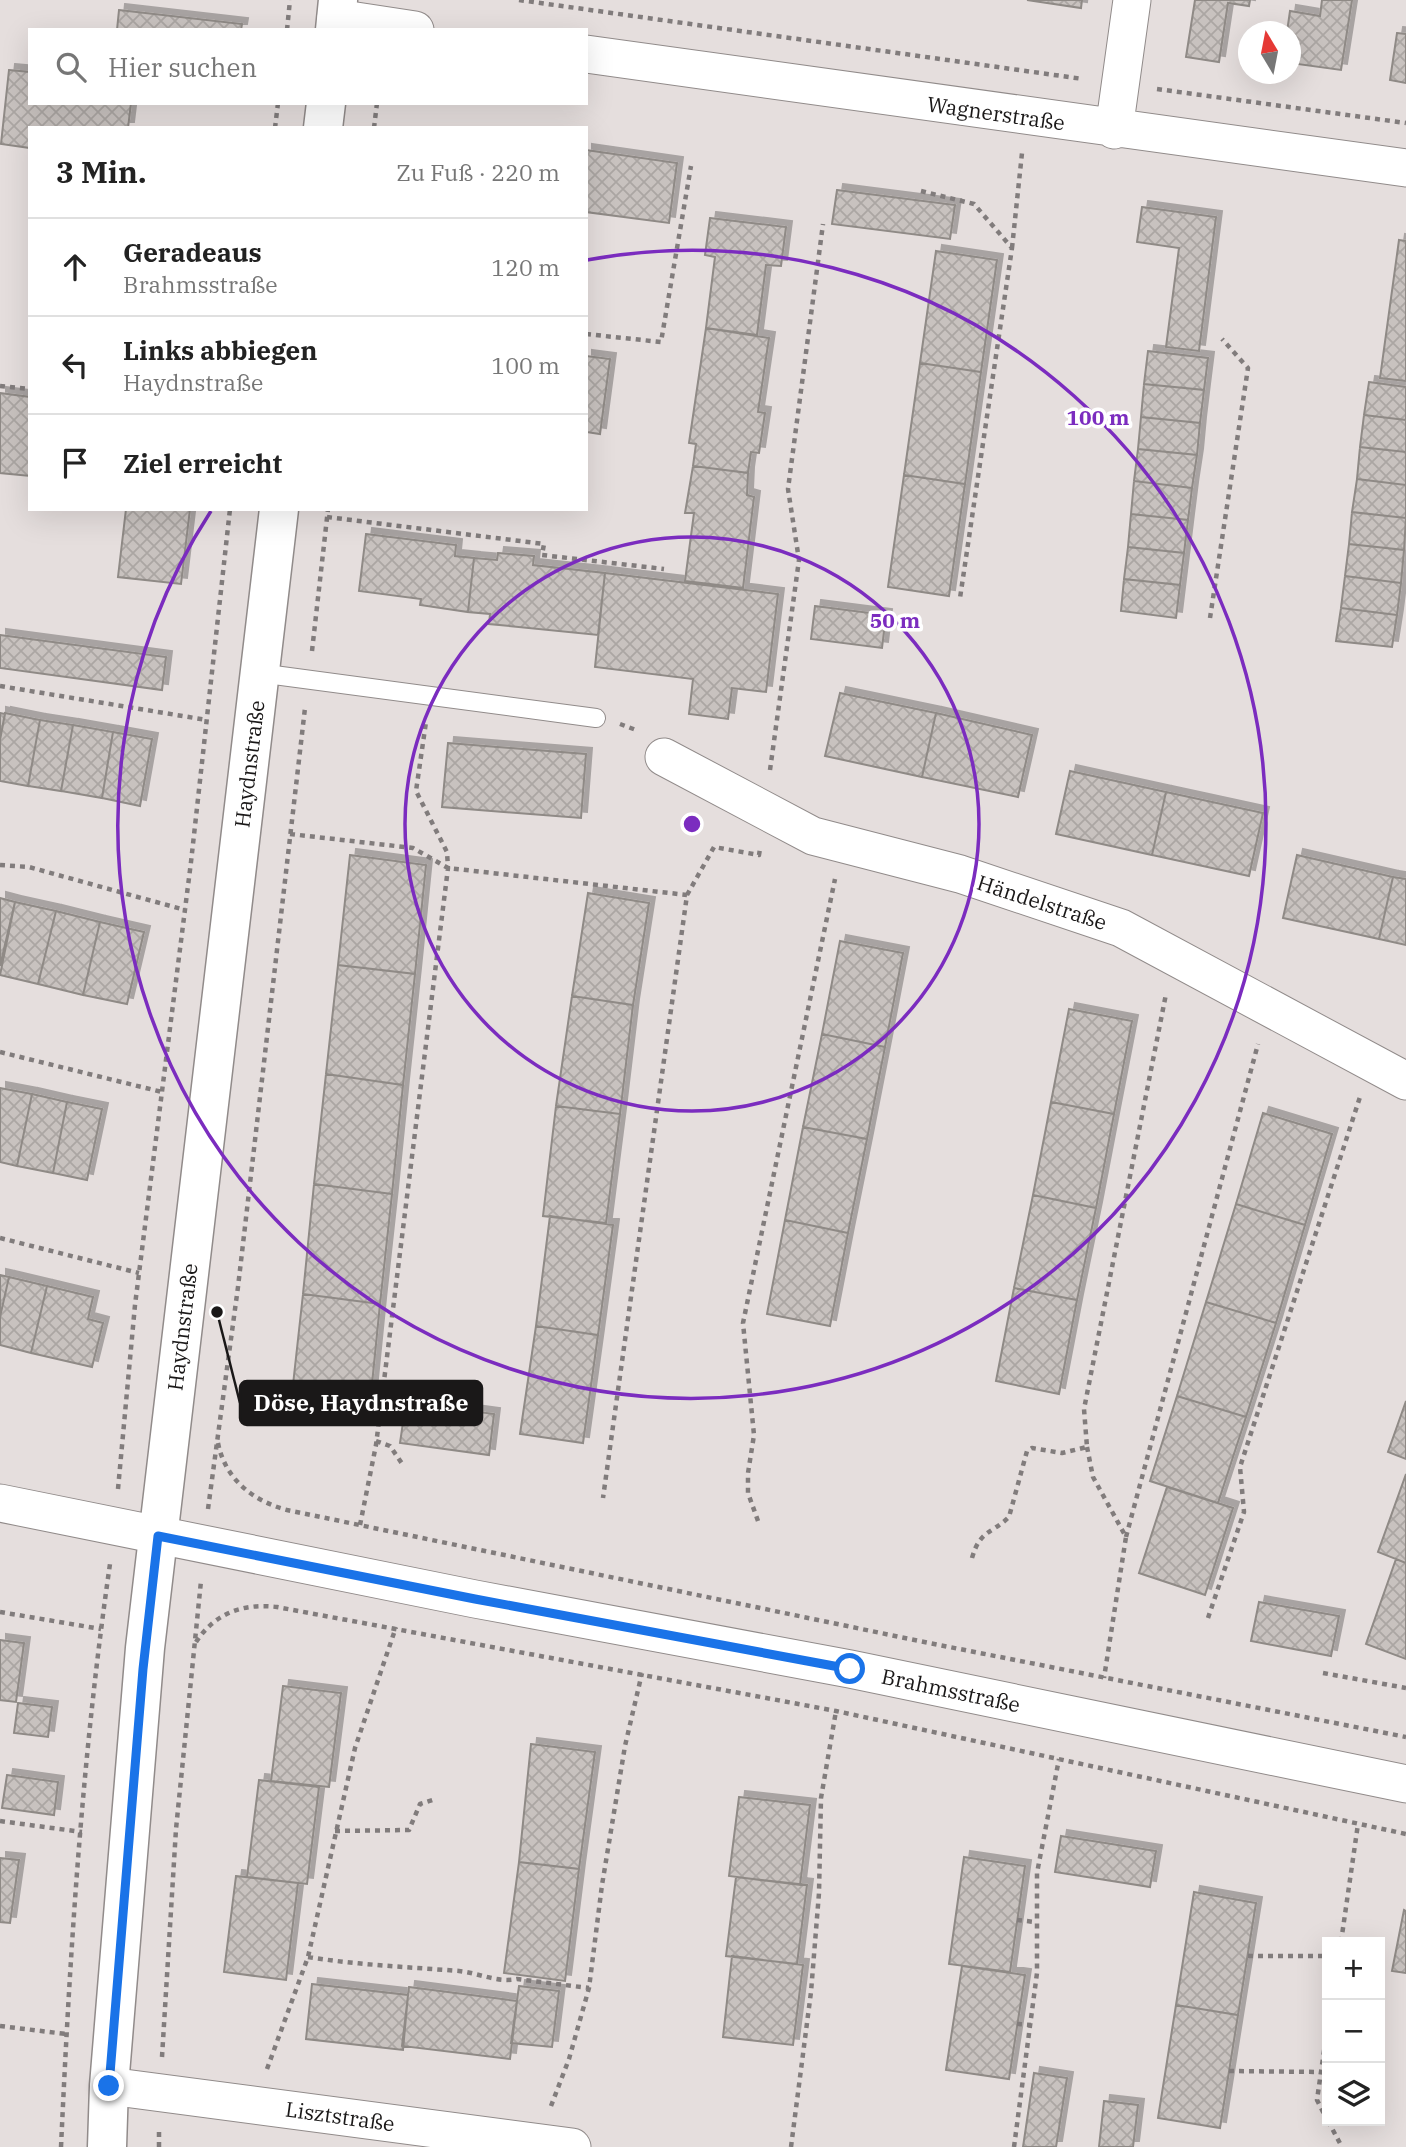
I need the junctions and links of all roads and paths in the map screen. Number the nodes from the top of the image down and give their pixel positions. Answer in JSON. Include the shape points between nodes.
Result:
{"nodes":[{"id":1,"x":290,"y":0,"type":"edge"},
{"id":2,"x":519,"y":0,"type":"edge"},
{"id":3,"x":1132,"y":0,"type":"edge"},
{"id":4,"x":337,"y":16,"type":"edge"},
{"id":5,"x":287,"y":28,"type":"edge"},
{"id":6,"x":404,"y":28,"type":"edge"},
{"id":7,"x":588,"y":54,"type":"edge"},
{"id":8,"x":1120,"y":85,"type":"junction"},
{"id":9,"x":278,"y":105,"type":"edge"},
{"id":10,"x":326,"y":105,"type":"edge"},
{"id":11,"x":378,"y":105,"type":"edge"},
{"id":12,"x":1406,"y":123,"type":"edge"},
{"id":13,"x":275,"y":126,"type":"edge"},
{"id":14,"x":323,"y":126,"type":"edge"},
{"id":15,"x":374,"y":126,"type":"edge"},
{"id":16,"x":1114,"y":130,"type":"junction"},
{"id":17,"x":1022,"y":152,"type":"dead end"},
{"id":18,"x":691,"y":166,"type":"dead end"},
{"id":19,"x":1406,"y":168,"type":"edge"},
{"id":20,"x":921,"y":191,"type":"dead end"},
{"id":21,"x":823,"y":224,"type":"dead end"},
{"id":22,"x":1012,"y":248,"type":"junction"},
{"id":23,"x":588,"y":334,"type":"edge"},
{"id":24,"x":1222,"y":339,"type":"dead end"},
{"id":25,"x":0,"y":386,"type":"edge"},
{"id":26,"x":28,"y":389,"type":"edge"},
{"id":27,"x":230,"y":511,"type":"edge"},
{"id":28,"x":279,"y":511,"type":"edge"},
{"id":29,"x":328,"y":511,"type":"edge"},
{"id":30,"x":327,"y":517,"type":"junction"},
{"id":31,"x":664,"y":569,"type":"dead end"},
{"id":32,"x":960,"y":598,"type":"dead end"},
{"id":33,"x":1210,"y":618,"type":"dead end"},
{"id":34,"x":259,"y":673,"type":"junction"},
{"id":35,"x":309,"y":680,"type":"junction"},
{"id":36,"x":0,"y":686,"type":"edge"},
{"id":37,"x":429,"y":696,"type":"junction"},
{"id":38,"x":596,"y":718,"type":"dead end"},
{"id":39,"x":207,"y":720,"type":"junction"},
{"id":40,"x":771,"y":751,"type":"dead end"},
{"id":41,"x":664,"y":757,"type":"dead end"},
{"id":42,"x":766,"y":810,"type":"junction"},
{"id":43,"x":290,"y":834,"type":"junction"},
{"id":44,"x":842,"y":845,"type":"junction"},
{"id":45,"x":0,"y":865,"type":"edge"},
{"id":46,"x":448,"y":868,"type":"junction"},
{"id":47,"x":687,"y":895,"type":"junction"},
{"id":48,"x":185,"y":910,"type":"junction"},
{"id":49,"x":1174,"y":954,"type":"junction"},
{"id":50,"x":1268,"y":1006,"type":"junction"},
{"id":51,"x":0,"y":1052,"type":"edge"},
{"id":52,"x":1371,"y":1062,"type":"junction"},
{"id":53,"x":1406,"y":1082,"type":"edge"},
{"id":54,"x":162,"y":1092,"type":"junction"},
{"id":55,"x":0,"y":1238,"type":"edge"},
{"id":56,"x":139,"y":1273,"type":"junction"},
{"id":57,"x":124,"y":1413,"type":"dead end"},
{"id":58,"x":376,"y":1441,"type":"junction"},
{"id":59,"x":1087,"y":1447,"type":"junction"},
{"id":60,"x":403,"y":1465,"type":"dead end"},
{"id":61,"x":603,"y":1498,"type":"dead end"},
{"id":62,"x":0,"y":1503,"type":"edge"},
{"id":63,"x":758,"y":1521,"type":"dead end"},
{"id":64,"x":360,"y":1525,"type":"junction"},
{"id":65,"x":158,"y":1536,"type":"junction"},
{"id":66,"x":1126,"y":1537,"type":"junction"},
{"id":67,"x":972,"y":1558,"type":"dead end"},
{"id":68,"x":0,"y":1612,"type":"edge"},
{"id":69,"x":1208,"y":1618,"type":"dead end"},
{"id":70,"x":396,"y":1627,"type":"junction"},
{"id":71,"x":1323,"y":1672,"type":"dead end"},
{"id":72,"x":642,"y":1673,"type":"junction"},
{"id":73,"x":1104,"y":1678,"type":"junction"},
{"id":74,"x":1406,"y":1688,"type":"edge"},
{"id":75,"x":836,"y":1711,"type":"junction"},
{"id":76,"x":1406,"y":1737,"type":"edge"},
{"id":77,"x":1059,"y":1759,"type":"junction"},
{"id":78,"x":1406,"y":1784,"type":"edge"},
{"id":79,"x":436,"y":1799,"type":"dead end"},
{"id":80,"x":0,"y":1821,"type":"edge"},
{"id":81,"x":1358,"y":1824,"type":"junction"},
{"id":82,"x":335,"y":1831,"type":"junction"},
{"id":83,"x":82,"y":1832,"type":"junction"},
{"id":84,"x":1406,"y":1834,"type":"edge"},
{"id":85,"x":1017,"y":1920,"type":"dead end"},
{"id":86,"x":1035,"y":1922,"type":"junction"},
{"id":87,"x":1342,"y":1937,"type":"edge"},
{"id":88,"x":1248,"y":1956,"type":"dead end"},
{"id":89,"x":1322,"y":1956,"type":"edge"},
{"id":90,"x":308,"y":1957,"type":"junction"},
{"id":91,"x":589,"y":1988,"type":"junction"},
{"id":92,"x":1017,"y":2024,"type":"dead end"},
{"id":93,"x":1031,"y":2025,"type":"junction"},
{"id":94,"x":0,"y":2026,"type":"edge"},
{"id":95,"x":66,"y":2034,"type":"junction"},
{"id":96,"x":1322,"y":2063,"type":"edge"},
{"id":97,"x":1229,"y":2071,"type":"dead end"},
{"id":98,"x":1321,"y":2071,"type":"junction"},
{"id":99,"x":109,"y":2086,"type":"junction"},
{"id":100,"x":161,"y":2092,"type":"junction"},
{"id":101,"x":255,"y":2104,"type":"junction"},
{"id":102,"x":1322,"y":2110,"type":"edge"},
{"id":103,"x":1330,"y":2126,"type":"edge"},
{"id":104,"x":559,"y":2145,"type":"edge"},
{"id":105,"x":61,"y":2147,"type":"edge"},
{"id":106,"x":107,"y":2147,"type":"edge"},
{"id":107,"x":159,"y":2147,"type":"edge"},
{"id":108,"x":791,"y":2147,"type":"edge"},
{"id":109,"x":1014,"y":2147,"type":"edge"},
{"id":110,"x":1342,"y":2147,"type":"edge"}],
"edges":[{"from":1,"to":5,"type":"path"},
{"from":2,"to":8,"type":"path"},
{"from":3,"to":8,"type":"street"},
{"from":4,"to":6,"type":"street"},
{"from":7,"to":16,"type":"street","name":"Wagnerstraße"},
{"from":8,"to":12,"type":"path"},
{"from":8,"to":16,"type":"street"},
{"from":9,"to":13,"type":"path"},
{"from":10,"to":14,"type":"street"},
{"from":11,"to":15,"type":"path"},
{"from":16,"to":19,"type":"street","name":"Wagnerstraße"},
{"from":17,"to":22,"type":"path","name":"Wagnerstraße"},
{"from":18,"to":23,"type":"path","via":[[661,342]]},
{"from":20,"to":22,"type":"path","via":[[974,204]]},
{"from":21,"to":40,"type":"path","via":[[788,489],[799,560]]},
{"from":22,"to":32,"type":"path","name":"Wagnerstraße"},
{"from":24,"to":33,"type":"path","via":[[1248,368]]},
{"from":25,"to":26,"type":"path"},
{"from":27,"to":39,"type":"path"},
{"from":28,"to":34,"type":"street","name":"Haydnstraße"},
{"from":29,"to":30,"type":"path"},
{"from":30,"to":31,"type":"path","via":[[544,544],[542,555]]},
{"from":30,"to":35,"type":"path"},
{"from":34,"to":35,"type":"lane"},
{"from":34,"to":65,"type":"street","name":"Haydnstraße"},
{"from":35,"to":37,"type":"lane"},
{"from":35,"to":43,"type":"path"},
{"from":36,"to":39,"type":"path"},
{"from":37,"to":38,"type":"lane"},
{"from":37,"to":46,"type":"path","via":[[416,791],[447,852]]},
{"from":39,"to":48,"type":"path"},
{"from":41,"to":42,"type":"street","name":"Händelstraße"},
{"from":42,"to":44,"type":"street","name":"Händelstraße"},
{"from":42,"to":47,"type":"path","via":[[759,855],[714,847]]},
{"from":43,"to":46,"type":"path","via":[[413,848]]},
{"from":43,"to":64,"type":"path","via":[[217,1439],[227,1467],[253,1496],[275,1507]]},
{"from":44,"to":49,"type":"street","name":"Händelstraße","via":[[960,874],[1121,928]]},
{"from":44,"to":63,"type":"path","via":[[743,1323],[754,1435],[748,1493]]},
{"from":45,"to":48,"type":"path","via":[[29,867]]},
{"from":46,"to":47,"type":"path"},
{"from":46,"to":58,"type":"path"},
{"from":47,"to":61,"type":"path"},
{"from":48,"to":54,"type":"path"},
{"from":49,"to":50,"type":"street","name":"Händelstraße"},
{"from":49,"to":59,"type":"path","via":[[1084,1409]]},
{"from":50,"to":52,"type":"street","name":"Händelstraße"},
{"from":50,"to":66,"type":"path"},
{"from":51,"to":54,"type":"path"},
{"from":52,"to":53,"type":"street","name":"Händelstraße"},
{"from":52,"to":69,"type":"path","via":[[1240,1467],[1244,1512]]},
{"from":54,"to":56,"type":"path"},
{"from":55,"to":56,"type":"path"},
{"from":56,"to":57,"type":"path"},
{"from":58,"to":60,"type":"path","via":[[390,1446]]},
{"from":58,"to":64,"type":"path"},
{"from":59,"to":66,"type":"path","via":[[1093,1477]]},
{"from":59,"to":67,"type":"path","via":[[1062,1453],[1027,1451],[1009,1517],[983,1534]]},
{"from":62,"to":65,"type":"street","name":"Brahmsstraße"},
{"from":64,"to":73,"type":"path"},
{"from":65,"to":78,"type":"street","name":"Brahmsstraße","via":[[850,1669]]},
{"from":65,"to":99,"type":"street","name":"Haydnstraße"},
{"from":66,"to":73,"type":"path"},
{"from":68,"to":83,"type":"path","via":[[101,1629]]},
{"from":70,"to":72,"type":"path"},
{"from":70,"to":82,"type":"path","via":[[355,1748]]},
{"from":70,"to":100,"type":"path","via":[[260,1606],[227,1612],[195,1643],[176,1829]]},
{"from":71,"to":74,"type":"path"},
{"from":72,"to":75,"type":"path"},
{"from":72,"to":91,"type":"path","via":[[606,1858]]},
{"from":73,"to":76,"type":"path"},
{"from":75,"to":77,"type":"path"},
{"from":75,"to":108,"type":"path","via":[[821,1798],[811,1992]]},
{"from":77,"to":81,"type":"path"},
{"from":77,"to":86,"type":"path","via":[[1037,1873]]},
{"from":79,"to":82,"type":"path","via":[[420,1804],[409,1830]]},
{"from":80,"to":83,"type":"path"},
{"from":81,"to":84,"type":"path"},
{"from":81,"to":87,"type":"path"},
{"from":82,"to":90,"type":"path"},
{"from":83,"to":95,"type":"path"},
{"from":85,"to":86,"type":"path"},
{"from":86,"to":93,"type":"path","via":[[1037,1973]]},
{"from":88,"to":89,"type":"path"},
{"from":90,"to":91,"type":"path"},
{"from":90,"to":101,"type":"path"},
{"from":91,"to":104,"type":"path","via":[[552,2105]]},
{"from":92,"to":93,"type":"path"},
{"from":93,"to":109,"type":"path"},
{"from":94,"to":95,"type":"path"},
{"from":95,"to":105,"type":"path"},
{"from":96,"to":98,"type":"path"},
{"from":97,"to":98,"type":"path"},
{"from":98,"to":102,"type":"path","via":[[1317,2099]]},
{"from":99,"to":100,"type":"street","name":"Lisztstraße"},
{"from":99,"to":106,"type":"street","name":"Haydnstraße"},
{"from":100,"to":101,"type":"street","name":"Lisztstraße"},
{"from":100,"to":107,"type":"path"},
{"from":101,"to":104,"type":"street","name":"Lisztstraße"},
{"from":103,"to":110,"type":"path"}]}
